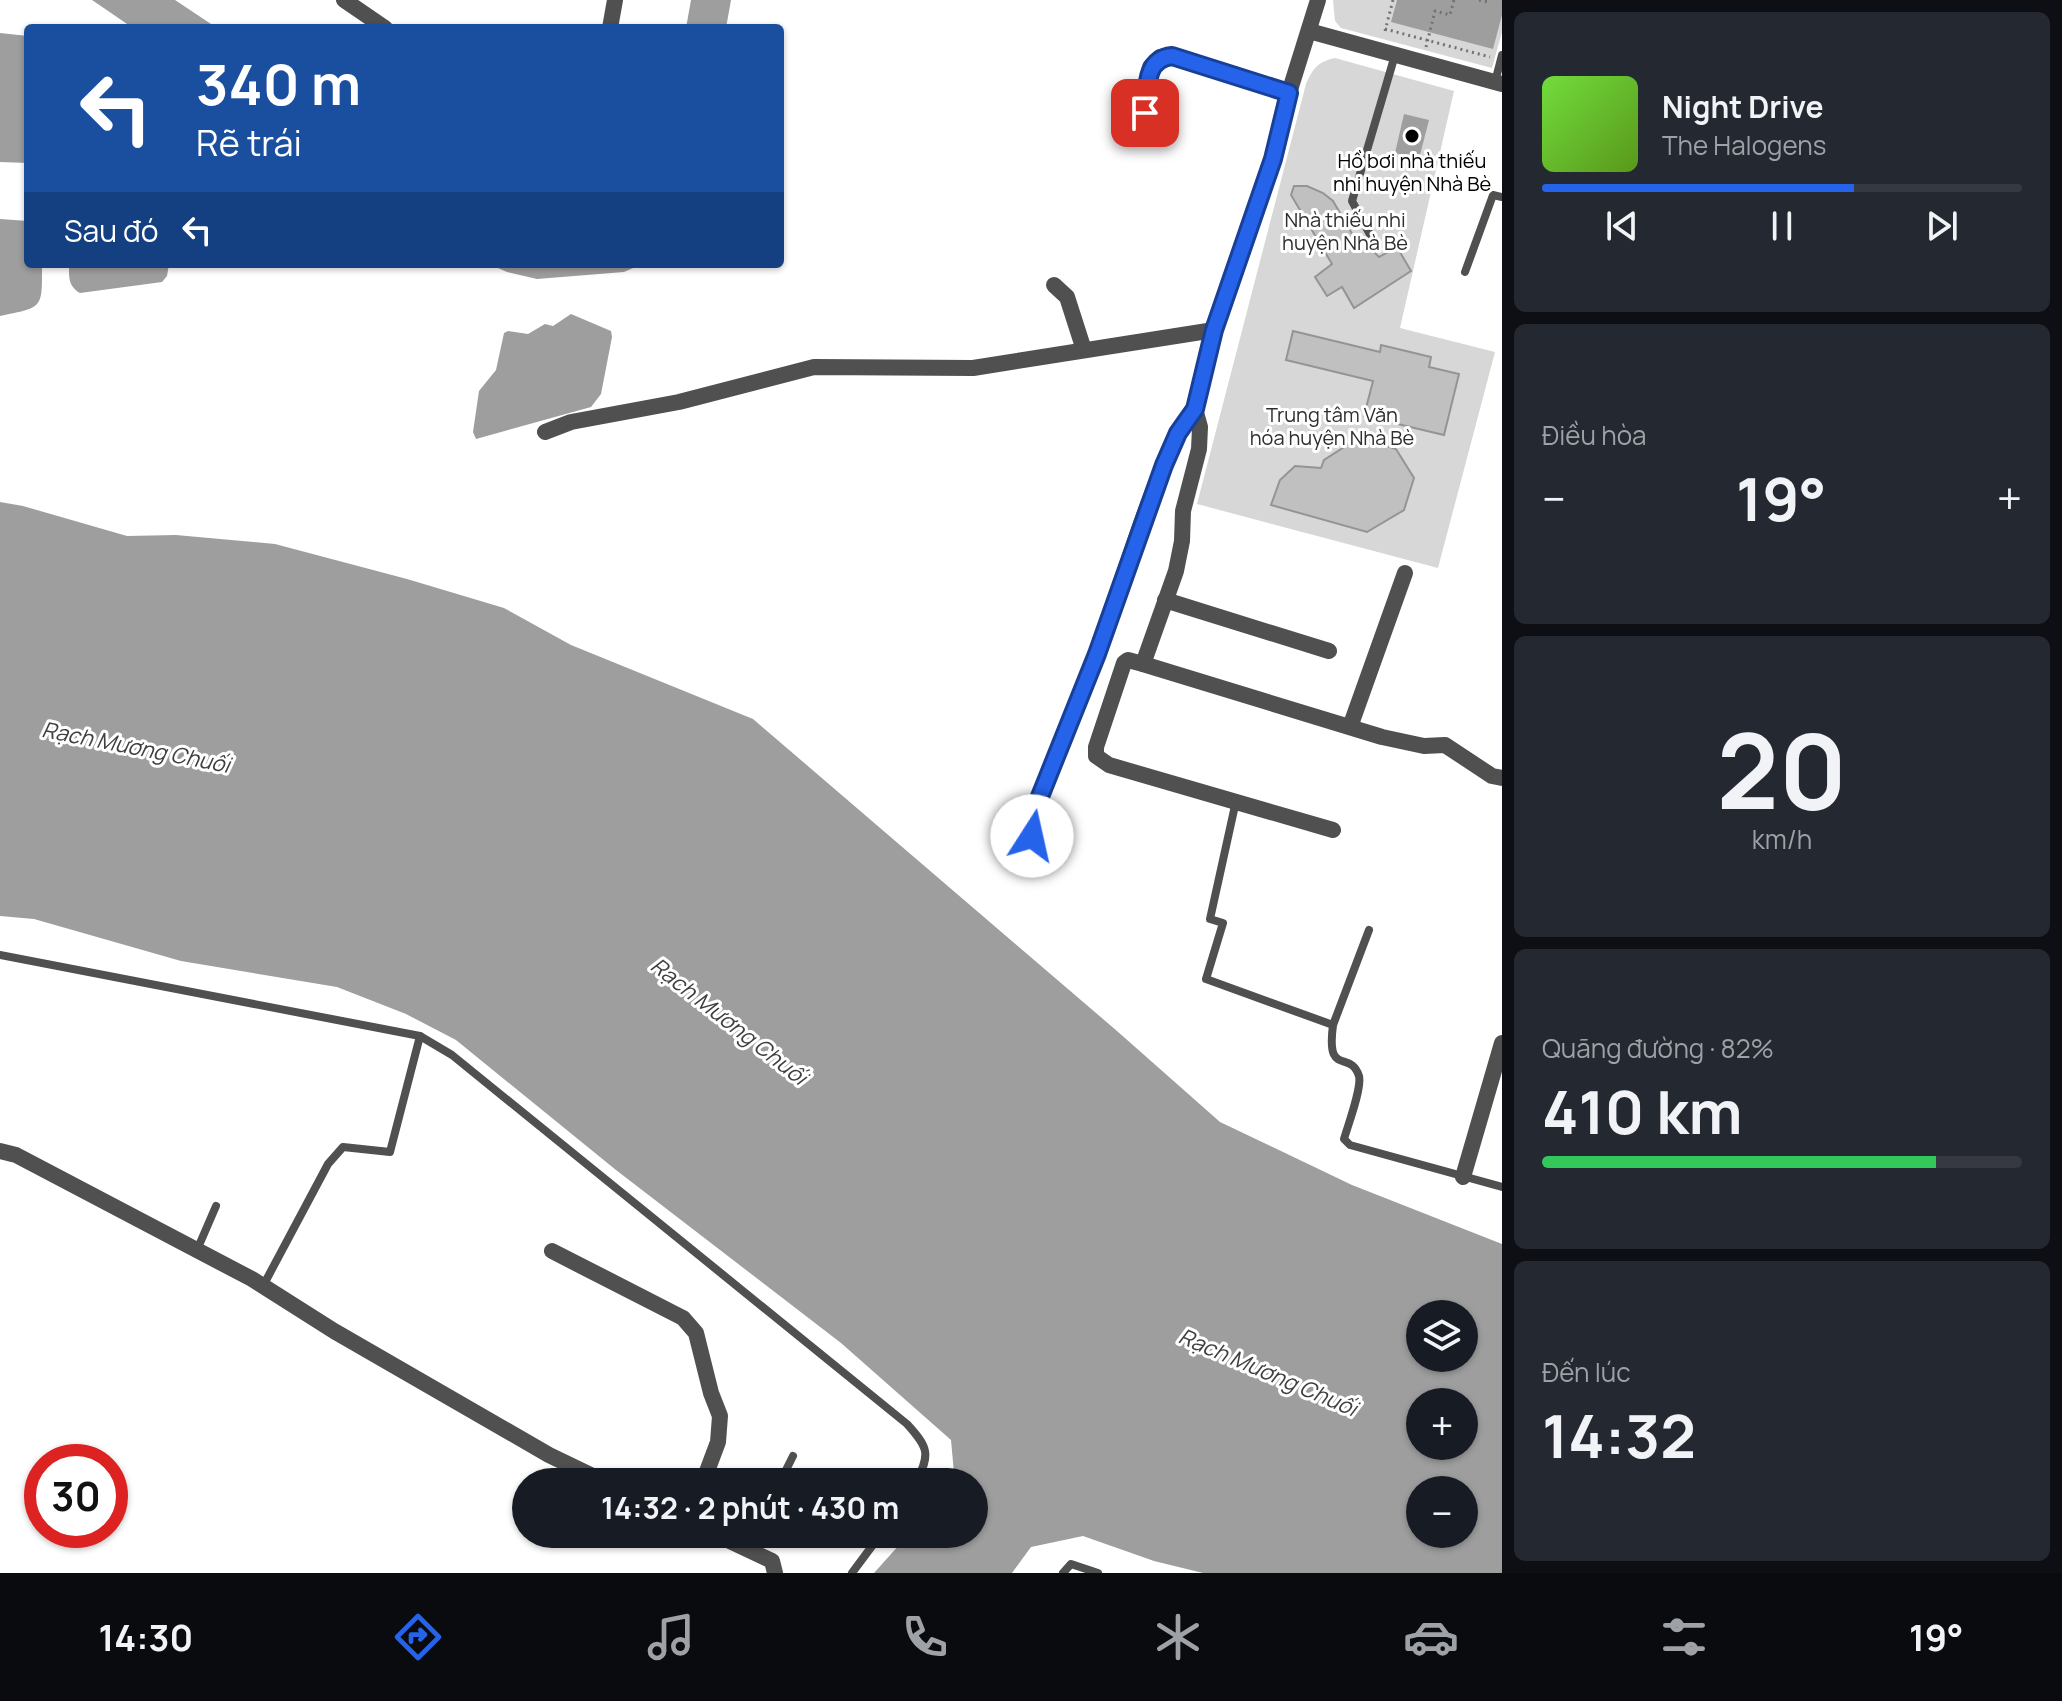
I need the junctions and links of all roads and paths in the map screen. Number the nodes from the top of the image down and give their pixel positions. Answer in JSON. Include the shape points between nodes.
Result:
{"nodes":[{"id":1,"x":344,"y":0,"type":"edge"},
{"id":2,"x":615,"y":0,"type":"edge"},
{"id":3,"x":1318,"y":0,"type":"edge"},
{"id":4,"x":1393,"y":0,"type":"edge"},
{"id":5,"x":1454,"y":0,"type":"edge"},
{"id":6,"x":1479,"y":0,"type":"edge"},
{"id":7,"x":1488,"y":0,"type":"edge"},
{"id":8,"x":379,"y":24,"type":"edge"},
{"id":9,"x":611,"y":24,"type":"edge"},
{"id":10,"x":1385,"y":29,"type":"junction"},
{"id":11,"x":1309,"y":31,"type":"junction"},
{"id":12,"x":1427,"y":41,"type":"junction"},
{"id":13,"x":1387,"y":53,"type":"junction"},
{"id":14,"x":1501,"y":57,"type":"edge"},
{"id":15,"x":1498,"y":83,"type":"edge"},
{"id":16,"x":1289,"y":93,"type":"junction"},
{"id":17,"x":1145,"y":113,"type":"dead end"},
{"id":18,"x":1497,"y":196,"type":"edge"},
{"id":19,"x":1374,"y":242,"type":"dead end"},
{"id":20,"x":1465,"y":272,"type":"dead end"},
{"id":21,"x":1054,"y":285,"type":"dead end"},
{"id":22,"x":1214,"y":330,"type":"junction"},
{"id":23,"x":1084,"y":350,"type":"junction"},
{"id":24,"x":1195,"y":409,"type":"junction"},
{"id":25,"x":545,"y":432,"type":"dead end"},
{"id":26,"x":1405,"y":573,"type":"dead end"},
{"id":27,"x":1165,"y":600,"type":"junction"},
{"id":28,"x":1329,"y":651,"type":"dead end"},
{"id":29,"x":1143,"y":664,"type":"junction"},
{"id":30,"x":1350,"y":727,"type":"junction"},
{"id":31,"x":1502,"y":778,"type":"edge"},
{"id":32,"x":1236,"y":801,"type":"junction"},
{"id":33,"x":1333,"y":830,"type":"dead end"},
{"id":34,"x":1039,"y":854,"type":"dead end"},
{"id":35,"x":1369,"y":930,"type":"dead end"},
{"id":36,"x":0,"y":955,"type":"edge"},
{"id":37,"x":1333,"y":1025,"type":"junction"},
{"id":38,"x":420,"y":1036,"type":"junction"},
{"id":39,"x":1502,"y":1043,"type":"edge"},
{"id":40,"x":0,"y":1151,"type":"edge"},
{"id":41,"x":1463,"y":1177,"type":"junction"},
{"id":42,"x":1502,"y":1187,"type":"edge"},
{"id":43,"x":216,"y":1206,"type":"dead end"},
{"id":44,"x":197,"y":1251,"type":"junction"},
{"id":45,"x":552,"y":1251,"type":"dead end"},
{"id":46,"x":263,"y":1286,"type":"junction"},
{"id":47,"x":793,"y":1456,"type":"dead end"},
{"id":48,"x":577,"y":1468,"type":"edge"},
{"id":49,"x":708,"y":1468,"type":"edge"},
{"id":50,"x":787,"y":1468,"type":"edge"},
{"id":51,"x":922,"y":1468,"type":"edge"},
{"id":52,"x":744,"y":1548,"type":"edge"},
{"id":53,"x":871,"y":1548,"type":"edge"},
{"id":54,"x":748,"y":1550,"type":"joint"},
{"id":55,"x":775,"y":1573,"type":"edge"},
{"id":56,"x":852,"y":1573,"type":"edge"},
{"id":57,"x":1063,"y":1573,"type":"edge"},
{"id":58,"x":1098,"y":1573,"type":"edge"}],
"edges":[{"from":1,"to":8,"type":"street"},
{"from":2,"to":9,"type":"street"},
{"from":3,"to":11,"type":"street"},
{"from":4,"to":10,"type":"path"},
{"from":5,"to":12,"type":"path","via":[[1450,15],[1435,11]]},
{"from":6,"to":7,"type":"path"},
{"from":10,"to":12,"type":"path"},
{"from":10,"to":13,"type":"path"},
{"from":11,"to":13,"type":"street"},
{"from":11,"to":16,"type":"street"},
{"from":12,"to":14,"type":"path"},
{"from":13,"to":15,"type":"street"},
{"from":13,"to":19,"type":"lane","via":[[1352,201]]},
{"from":14,"to":15,"type":"lane"},
{"from":16,"to":17,"type":"street","via":[[1172,56],[1160,57],[1150,67]]},
{"from":16,"to":22,"type":"street","via":[[1273,159]]},
{"from":18,"to":20,"type":"lane"},
{"from":21,"to":23,"type":"street","via":[[1067,297]]},
{"from":22,"to":23,"type":"street"},
{"from":22,"to":24,"type":"street"},
{"from":23,"to":25,"type":"street","via":[[973,368],[814,367]]},
{"from":24,"to":27,"type":"street","via":[[1199,449],[1183,511],[1176,571]]},
{"from":24,"to":34,"type":"street","via":[[1164,465],[1033,814],[1032,836]]},
{"from":26,"to":30,"type":"street"},
{"from":27,"to":28,"type":"street"},
{"from":27,"to":29,"type":"street"},
{"from":29,"to":30,"type":"street"},
{"from":29,"to":32,"type":"street","via":[[1124,663],[1096,756],[1109,765]]},
{"from":30,"to":31,"type":"street","via":[[1424,746],[1445,745]]},
{"from":32,"to":33,"type":"street"},
{"from":32,"to":37,"type":"lane","via":[[1210,919],[1223,923],[1206,979]]},
{"from":35,"to":37,"type":"lane"},
{"from":36,"to":38,"type":"lane"},
{"from":37,"to":41,"type":"lane","via":[[1334,1058],[1355,1069],[1360,1079],[1344,1139]]},
{"from":38,"to":46,"type":"lane","via":[[390,1152],[343,1147],[328,1164]]},
{"from":38,"to":51,"type":"lane","via":[[452,1055],[907,1424],[923,1441],[927,1455]]},
{"from":39,"to":41,"type":"street"},
{"from":40,"to":44,"type":"street"},
{"from":41,"to":42,"type":"lane"},
{"from":43,"to":44,"type":"lane"},
{"from":44,"to":46,"type":"street"},
{"from":45,"to":49,"type":"street","via":[[683,1318],[696,1333],[720,1416]]},
{"from":46,"to":48,"type":"street"},
{"from":47,"to":50,"type":"lane"},
{"from":52,"to":54,"type":"street"},
{"from":53,"to":56,"type":"lane"},
{"from":54,"to":55,"type":"street","via":[[772,1561]]},
{"from":57,"to":58,"type":"lane","via":[[1071,1564]]}]}
